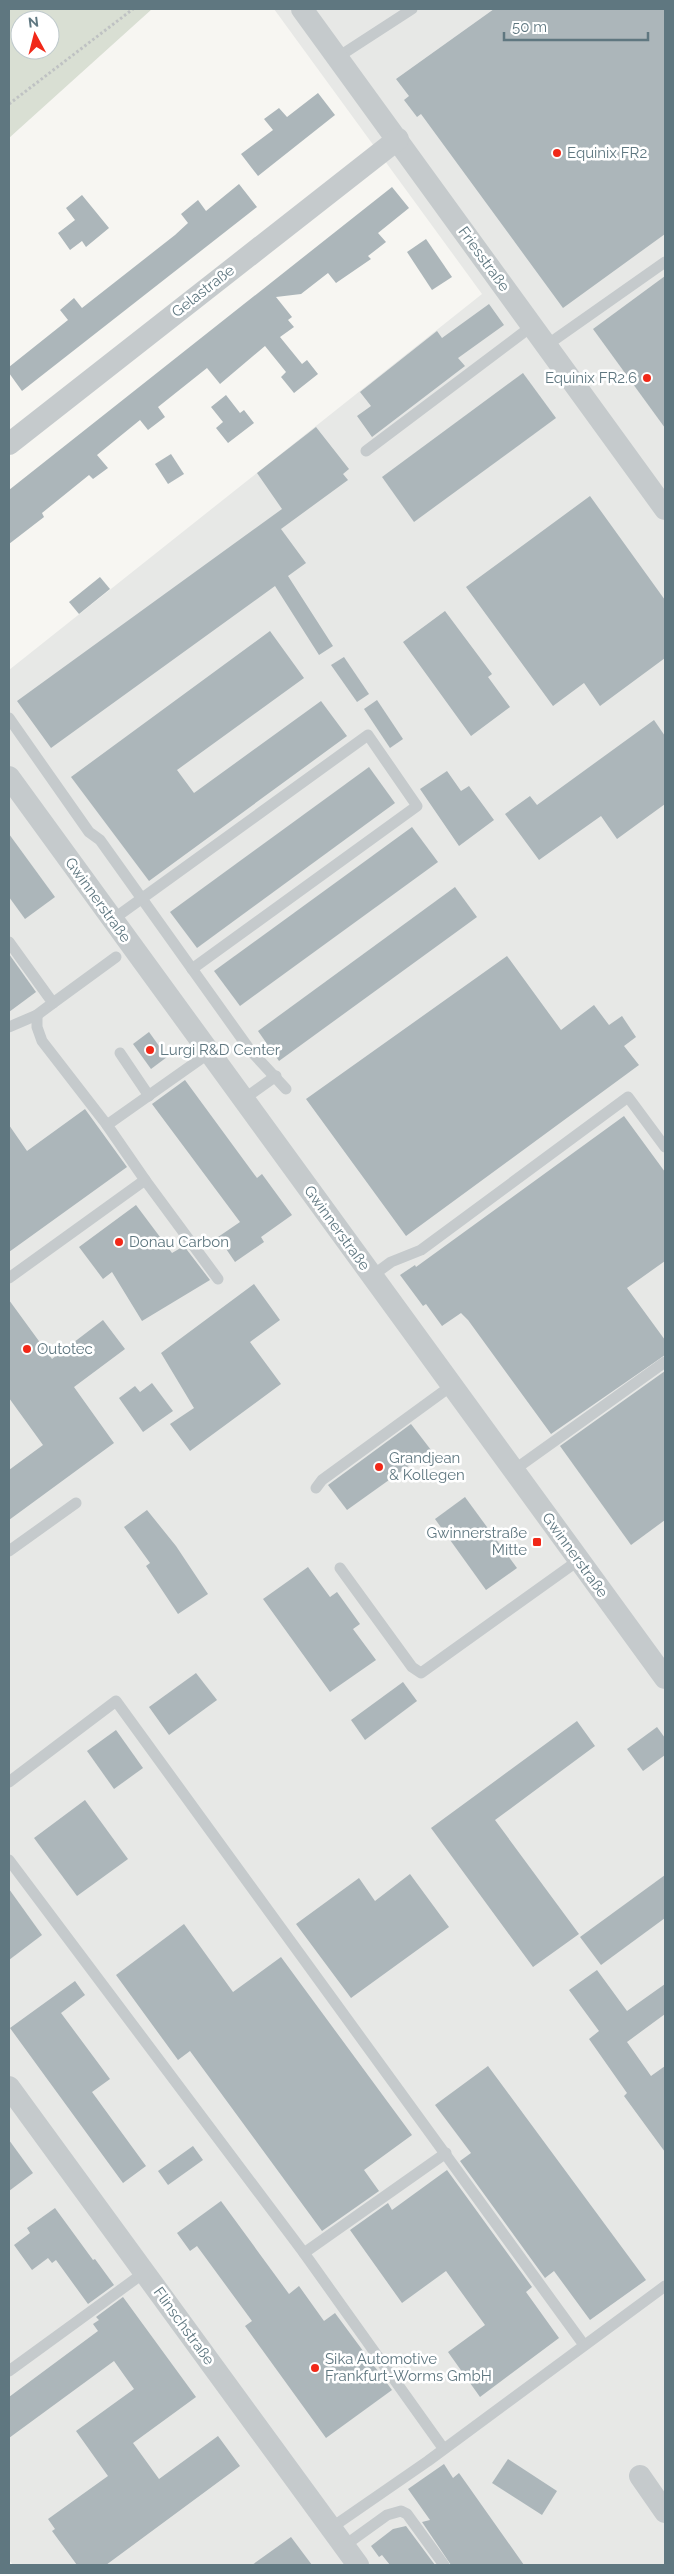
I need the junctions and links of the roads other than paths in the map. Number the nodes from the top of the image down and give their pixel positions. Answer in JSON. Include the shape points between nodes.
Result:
{"nodes":[{"id":1,"x":302,"y":9,"type":"edge"},
{"id":2,"x":412,"y":9,"type":"edge"},
{"id":3,"x":338,"y":57,"type":"junction"},
{"id":4,"x":398,"y":139,"type":"junction"},
{"id":5,"x":665,"y":262,"type":"edge"},
{"id":6,"x":532,"y":326,"type":"junction"},
{"id":7,"x":547,"y":345,"type":"junction"},
{"id":8,"x":9,"y":444,"type":"edge"},
{"id":9,"x":366,"y":451,"type":"dead end"},
{"id":10,"x":664,"y":507,"type":"edge"},
{"id":11,"x":9,"y":718,"type":"edge"},
{"id":12,"x":9,"y":777,"type":"edge"},
{"id":13,"x":143,"y":899,"type":"junction"},
{"id":14,"x":112,"y":920,"type":"junction"},
{"id":15,"x":9,"y":942,"type":"edge"},
{"id":16,"x":116,"y":957,"type":"dead end"},
{"id":17,"x":192,"y":969,"type":"junction"},
{"id":18,"x":53,"y":1003,"type":"junction"},
{"id":19,"x":37,"y":1015,"type":"junction"},
{"id":20,"x":9,"y":1027,"type":"edge"},
{"id":21,"x":120,"y":1053,"type":"dead end"},
{"id":22,"x":209,"y":1053,"type":"junction"},
{"id":23,"x":276,"y":1076,"type":"junction"},
{"id":24,"x":286,"y":1089,"type":"dead end"},
{"id":25,"x":149,"y":1096,"type":"junction"},
{"id":26,"x":244,"y":1100,"type":"junction"},
{"id":27,"x":107,"y":1125,"type":"junction"},
{"id":28,"x":665,"y":1147,"type":"edge"},
{"id":29,"x":145,"y":1180,"type":"junction"},
{"id":30,"x":372,"y":1276,"type":"junction"},
{"id":31,"x":9,"y":1278,"type":"edge"},
{"id":32,"x":218,"y":1278,"type":"dead end"},
{"id":33,"x":665,"y":1362,"type":"edge"},
{"id":34,"x":451,"y":1386,"type":"junction"},
{"id":35,"x":514,"y":1470,"type":"junction"},
{"id":36,"x":316,"y":1488,"type":"dead end"},
{"id":37,"x":76,"y":1503,"type":"dead end"},
{"id":38,"x":9,"y":1551,"type":"edge"},
{"id":39,"x":579,"y":1560,"type":"junction"},
{"id":40,"x":340,"y":1568,"type":"dead end"},
{"id":41,"x":661,"y":1665,"type":"edge"},
{"id":42,"x":9,"y":1782,"type":"edge"},
{"id":43,"x":9,"y":1860,"type":"edge"},
{"id":44,"x":9,"y":2088,"type":"edge"},
{"id":45,"x":446,"y":2153,"type":"junction"},
{"id":46,"x":304,"y":2253,"type":"junction"},
{"id":47,"x":145,"y":2272,"type":"junction"},
{"id":48,"x":665,"y":2286,"type":"edge"},
{"id":49,"x":584,"y":2345,"type":"junction"},
{"id":50,"x":9,"y":2371,"type":"edge"},
{"id":51,"x":443,"y":2448,"type":"junction"},
{"id":52,"x":640,"y":2476,"type":"dead end"},
{"id":53,"x":665,"y":2512,"type":"edge"},
{"id":54,"x":338,"y":2537,"type":"junction"},
{"id":55,"x":358,"y":2565,"type":"edge"},
{"id":56,"x":444,"y":2565,"type":"edge"}],
"edges":[{"from":1,"to":3,"type":"street","name":"Friesstraße"},
{"from":2,"to":3,"type":"lane"},
{"from":3,"to":4,"type":"street","name":"Friesstraße"},
{"from":4,"to":6,"type":"street","name":"Friesstraße"},
{"from":4,"to":8,"type":"street","name":"Gelastraße"},
{"from":5,"to":7,"type":"lane"},
{"from":6,"to":7,"type":"street","name":"Friesstraße"},
{"from":6,"to":9,"type":"lane"},
{"from":7,"to":10,"type":"street","name":"Friesstraße"},
{"from":11,"to":13,"type":"lane","via":[[89,832],[100,840]]},
{"from":12,"to":14,"type":"street","name":"Gwinnerstraße"},
{"from":13,"to":14,"type":"lane"},
{"from":13,"to":17,"type":"lane"},
{"from":13,"to":17,"type":"lane","via":[[368,735],[417,806]]},
{"from":14,"to":22,"type":"street","name":"Gwinnerstraße"},
{"from":15,"to":18,"type":"lane"},
{"from":16,"to":18,"type":"lane"},
{"from":17,"to":23,"type":"lane","via":[[250,1050]]},
{"from":18,"to":19,"type":"lane"},
{"from":19,"to":20,"type":"lane"},
{"from":19,"to":27,"type":"lane","via":[[42,1041]]},
{"from":21,"to":25,"type":"lane"},
{"from":22,"to":25,"type":"lane"},
{"from":22,"to":26,"type":"street","name":"Gwinnerstraße"},
{"from":23,"to":24,"type":"lane"},
{"from":23,"to":26,"type":"lane"},
{"from":25,"to":27,"type":"lane"},
{"from":26,"to":30,"type":"street","name":"Gwinnerstraße"},
{"from":27,"to":29,"type":"lane"},
{"from":28,"to":30,"type":"lane","via":[[628,1097],[421,1250],[391,1262]]},
{"from":29,"to":31,"type":"lane"},
{"from":29,"to":32,"type":"lane"},
{"from":30,"to":34,"type":"street","name":"Gwinnerstraße"},
{"from":33,"to":35,"type":"lane"},
{"from":34,"to":35,"type":"street","name":"Gwinnerstraße"},
{"from":34,"to":36,"type":"lane","via":[[322,1480]]},
{"from":35,"to":39,"type":"street","name":"Gwinnerstraße"},
{"from":37,"to":38,"type":"lane"},
{"from":39,"to":40,"type":"lane","via":[[421,1673],[412,1667]]},
{"from":39,"to":41,"type":"street","name":"Gwinnerstraße"},
{"from":42,"to":45,"type":"lane","via":[[116,1701]]},
{"from":43,"to":46,"type":"lane"},
{"from":44,"to":47,"type":"street","name":"Flinschstraße"},
{"from":45,"to":46,"type":"lane"},
{"from":45,"to":49,"type":"lane"},
{"from":46,"to":51,"type":"lane"},
{"from":47,"to":50,"type":"lane"},
{"from":47,"to":54,"type":"street","name":"Flinschstraße"},
{"from":48,"to":49,"type":"lane"},
{"from":49,"to":51,"type":"lane"},
{"from":51,"to":54,"type":"lane"},
{"from":52,"to":53,"type":"street"},
{"from":54,"to":55,"type":"street","name":"Flinschstraße"},
{"from":54,"to":56,"type":"lane","via":[[401,2511],[407,2514]]}]}
